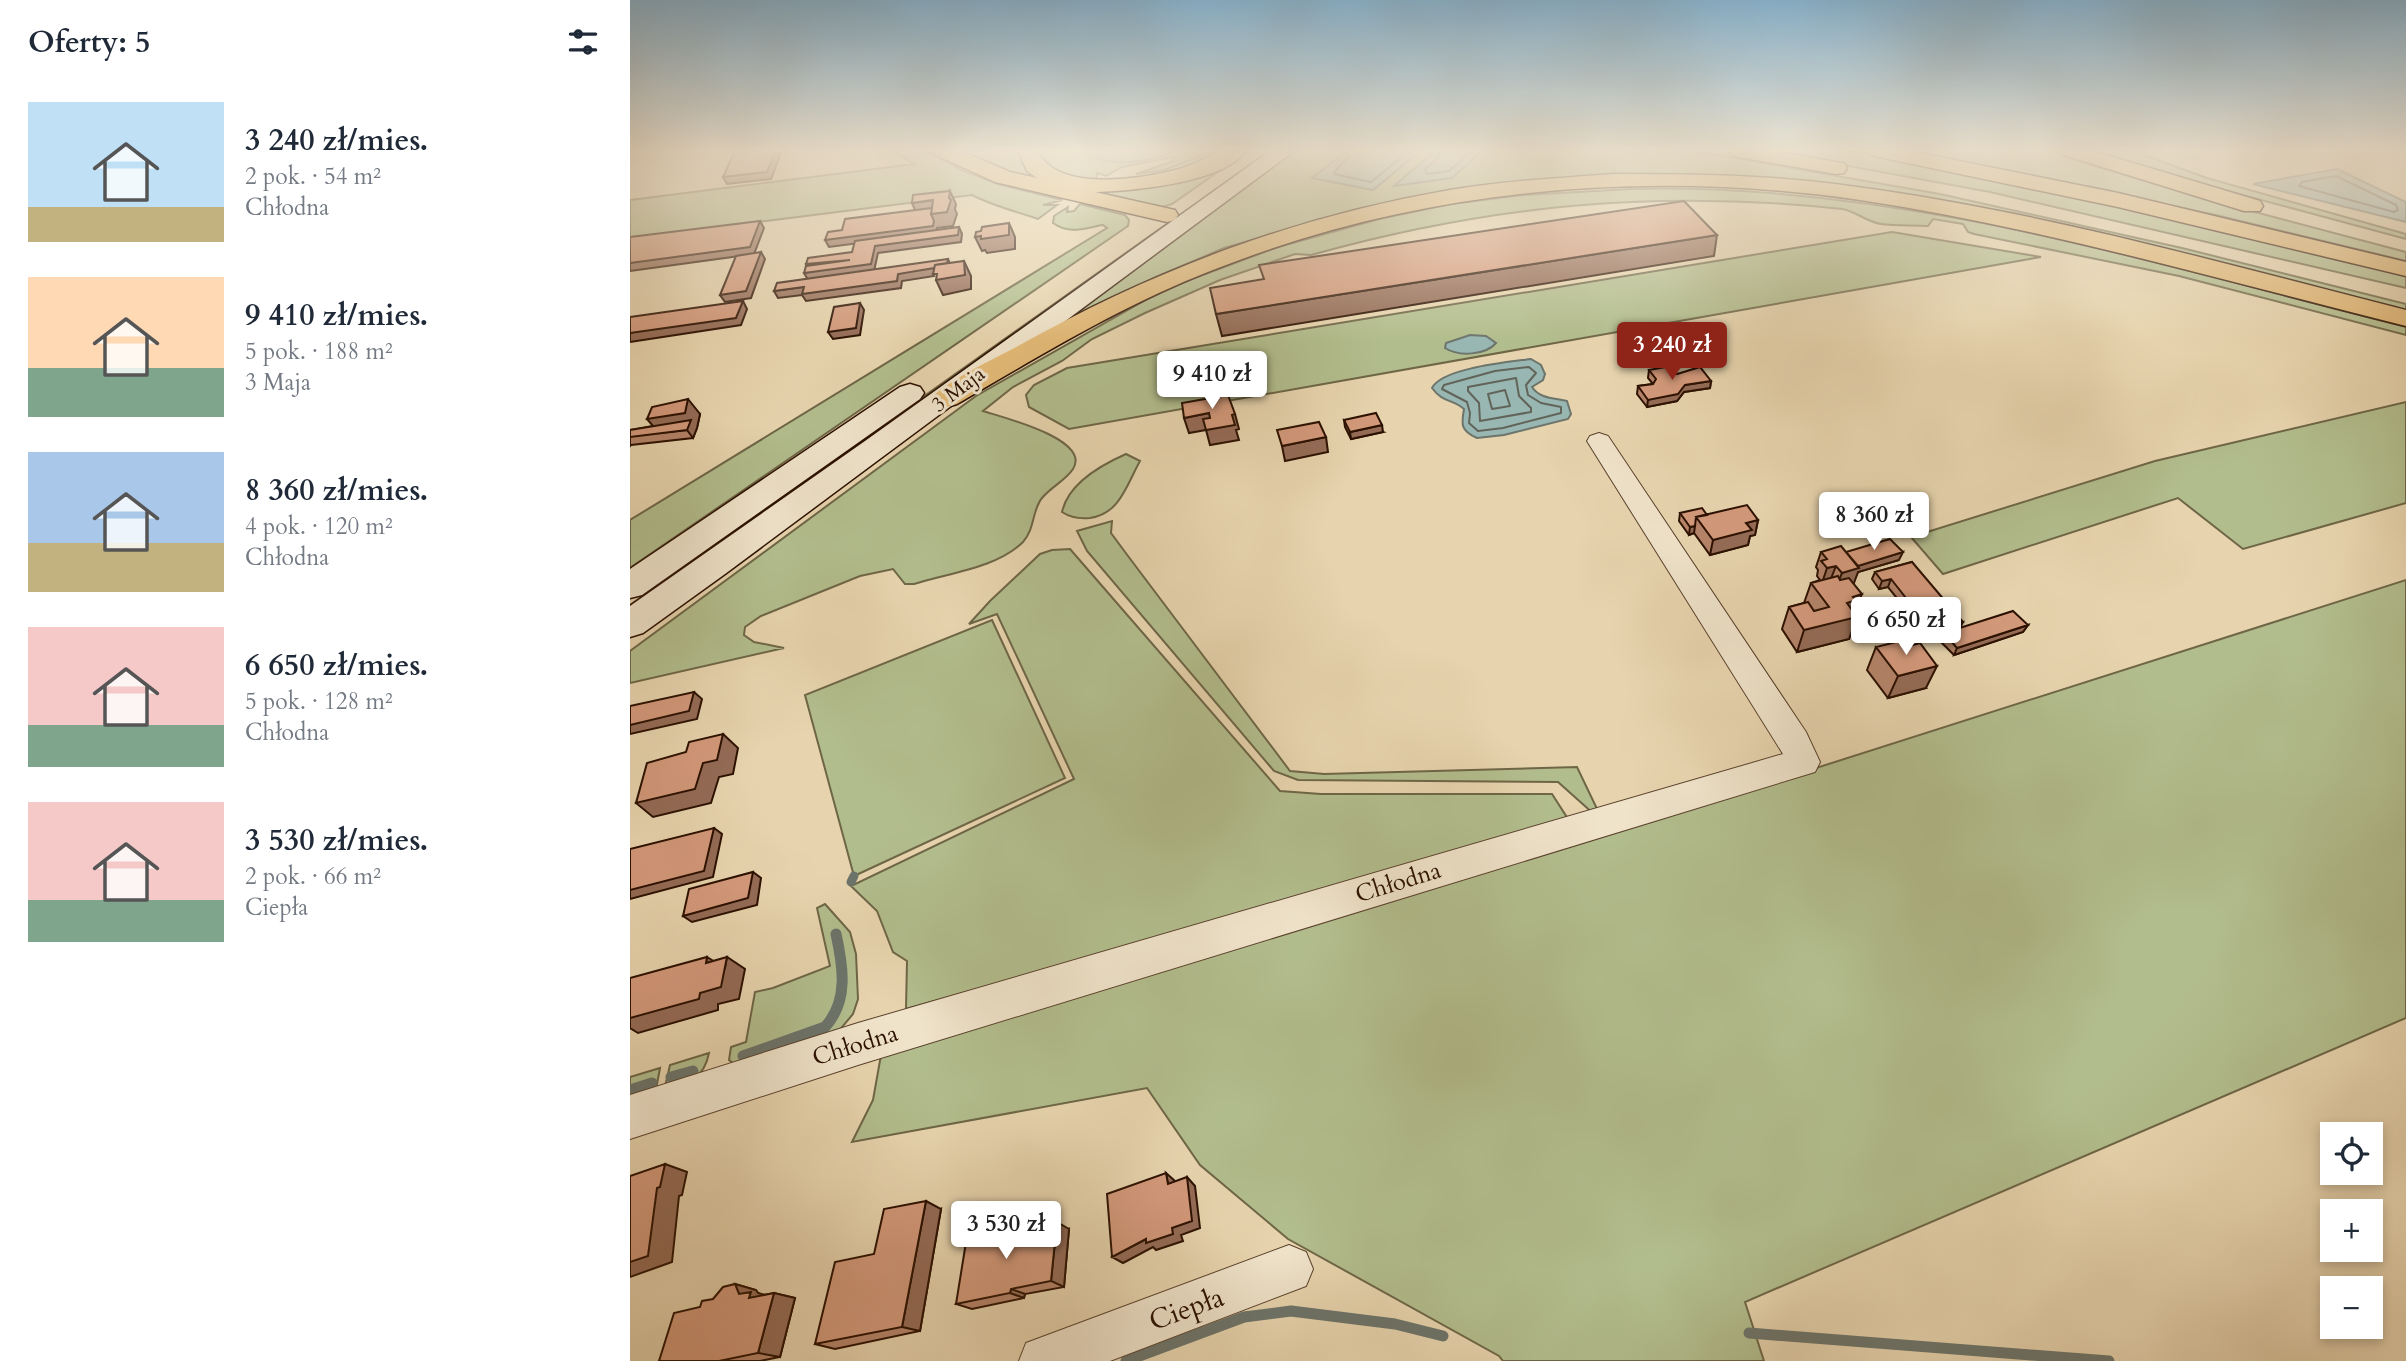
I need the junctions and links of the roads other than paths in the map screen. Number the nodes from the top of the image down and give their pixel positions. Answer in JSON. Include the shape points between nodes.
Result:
{"nodes":[{"id":1,"x":1167,"y":215,"type":"edge"},
{"id":2,"x":1198,"y":215,"type":"edge"},
{"id":3,"x":1364,"y":215,"type":"edge"},
{"id":4,"x":1974,"y":215,"type":"edge"},
{"id":5,"x":2061,"y":215,"type":"edge"},
{"id":6,"x":2178,"y":215,"type":"edge"},
{"id":7,"x":2355,"y":234,"type":"dead end"},
{"id":8,"x":2406,"y":248,"type":"edge"},
{"id":9,"x":2406,"y":270,"type":"edge"},
{"id":10,"x":2359,"y":283,"type":"dead end"},
{"id":11,"x":2406,"y":318,"type":"edge"},
{"id":12,"x":947,"y":398,"type":"junction"},
{"id":13,"x":1599,"y":441,"type":"dead end"},
{"id":14,"x":630,"y":586,"type":"edge"},
{"id":15,"x":630,"y":624,"type":"edge"},
{"id":16,"x":630,"y":1116,"type":"edge"},
{"id":17,"x":1289,"y":1269,"type":"dead end"},
{"id":18,"x":1044,"y":1361,"type":"edge"}],
"edges":[{"from":1,"to":14,"type":"main road","name":"3 Maja"},
{"from":2,"to":12,"type":"main road","name":"3 Maja"},
{"from":3,"to":12,"type":"highway","via":[[1185,271],[1114,304]]},
{"from":4,"to":11,"type":"highway"},
{"from":5,"to":10,"type":"highway"},
{"from":6,"to":9,"type":"highway"},
{"from":7,"to":8,"type":"highway"},
{"from":12,"to":15,"type":"main road","name":"3 Maja"},
{"from":13,"to":16,"type":"street","name":"Chłodna","via":[[1794,741],[1803,762]]},
{"from":17,"to":18,"type":"street","name":"Ciepła"}]}
